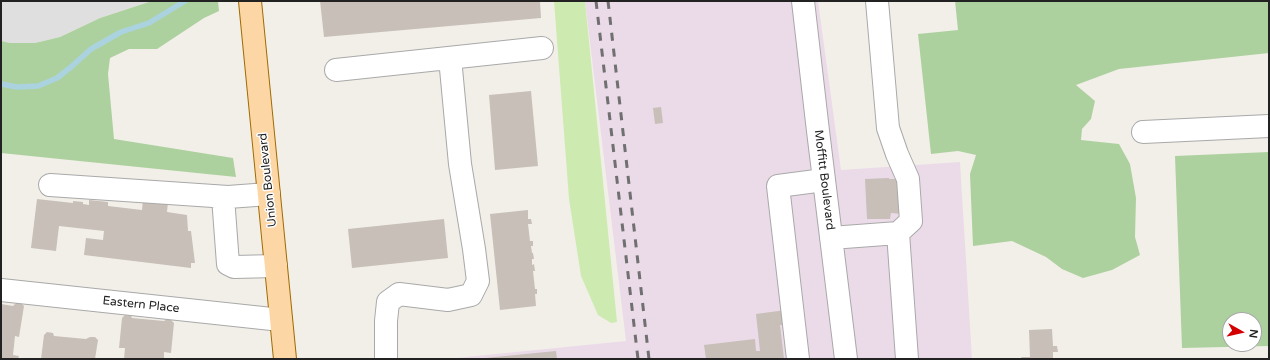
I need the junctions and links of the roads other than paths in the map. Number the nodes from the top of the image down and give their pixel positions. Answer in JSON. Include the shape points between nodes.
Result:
{"nodes":[{"id":1,"x":250,"y":1,"type":"edge"},
{"id":2,"x":803,"y":1,"type":"edge"},
{"id":3,"x":877,"y":1,"type":"edge"},
{"id":4,"x":542,"y":48,"type":"dead end"},
{"id":5,"x":450,"y":58,"type":"junction"},
{"id":6,"x":336,"y":70,"type":"dead end"},
{"id":7,"x":1269,"y":126,"type":"edge"},
{"id":8,"x":1143,"y":132,"type":"dead end"},
{"id":9,"x":824,"y":180,"type":"junction"},
{"id":10,"x":50,"y":185,"type":"dead end"},
{"id":11,"x":269,"y":194,"type":"junction"},
{"id":12,"x":224,"y":197,"type":"junction"},
{"id":13,"x":898,"y":233,"type":"junction"},
{"id":14,"x":831,"y":238,"type":"junction"},
{"id":15,"x":276,"y":266,"type":"junction"},
{"id":16,"x":1,"y":290,"type":"edge"},
{"id":17,"x":281,"y":320,"type":"junction"},
{"id":18,"x":285,"y":359,"type":"edge"},
{"id":19,"x":386,"y":359,"type":"edge"},
{"id":20,"x":798,"y":359,"type":"edge"},
{"id":21,"x":846,"y":359,"type":"edge"},
{"id":22,"x":907,"y":359,"type":"edge"}],
"edges":[{"from":1,"to":11,"type":"main road","name":"Union Boulevard"},
{"from":2,"to":9,"type":"street","name":"Moffitt Boulevard"},
{"from":3,"to":13,"type":"street","via":[[888,128],[908,180],[911,222]]},
{"from":4,"to":5,"type":"street"},
{"from":5,"to":6,"type":"street"},
{"from":5,"to":19,"type":"street","via":[[460,164],[478,281],[471,295],[448,300],[399,294],[388,302]]},
{"from":7,"to":8,"type":"street"},
{"from":9,"to":14,"type":"street","name":"Moffitt Boulevard"},
{"from":9,"to":20,"type":"street","via":[[778,186]]},
{"from":10,"to":12,"type":"street"},
{"from":11,"to":12,"type":"street"},
{"from":11,"to":15,"type":"main road","name":"Union Boulevard"},
{"from":12,"to":15,"type":"street","via":[[228,264],[234,267]]},
{"from":13,"to":14,"type":"street"},
{"from":13,"to":22,"type":"street"},
{"from":14,"to":21,"type":"street","name":"Moffitt Boulevard"},
{"from":15,"to":17,"type":"main road","name":"Union Boulevard"},
{"from":16,"to":17,"type":"street","name":"Eastern Place"},
{"from":17,"to":18,"type":"main road","name":"Union Boulevard"}]}
